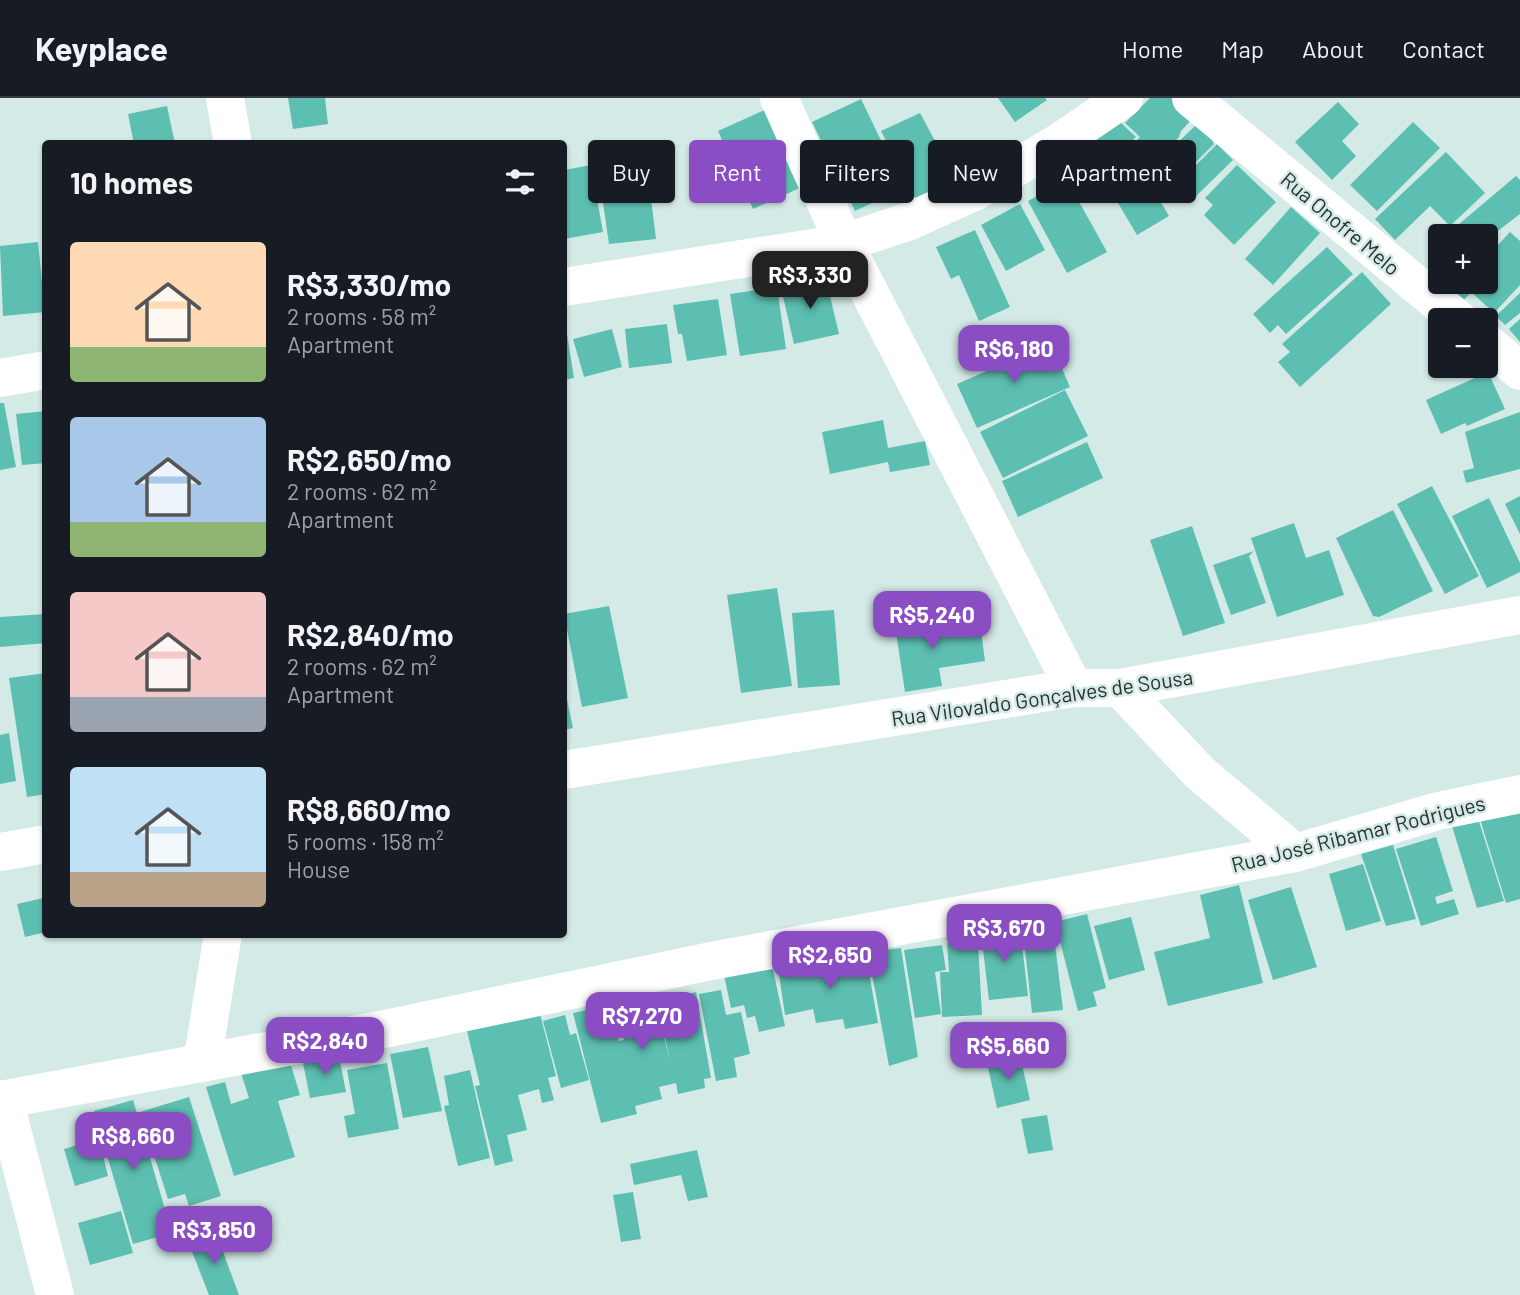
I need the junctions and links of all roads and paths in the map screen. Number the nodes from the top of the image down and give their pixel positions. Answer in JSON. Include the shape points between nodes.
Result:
{"nodes":[{"id":1,"x":225,"y":98,"type":"edge"},
{"id":2,"x":779,"y":98,"type":"edge"},
{"id":3,"x":1124,"y":98,"type":"edge"},
{"id":4,"x":1191,"y":98,"type":"edge"},
{"id":5,"x":232,"y":140,"type":"edge"},
{"id":6,"x":844,"y":243,"type":"junction"},
{"id":7,"x":567,"y":287,"type":"edge"},
{"id":8,"x":1445,"y":308,"type":"edge"},
{"id":9,"x":1498,"y":352,"type":"edge"},
{"id":10,"x":42,"y":371,"type":"edge"},
{"id":11,"x":1520,"y":371,"type":"edge"},
{"id":12,"x":0,"y":378,"type":"edge"},
{"id":13,"x":1520,"y":615,"type":"edge"},
{"id":14,"x":1074,"y":688,"type":"junction"},
{"id":15,"x":1120,"y":688,"type":"junction"},
{"id":16,"x":567,"y":770,"type":"edge"},
{"id":17,"x":1520,"y":794,"type":"edge"},
{"id":18,"x":42,"y":845,"type":"edge"},
{"id":19,"x":0,"y":852,"type":"edge"},
{"id":20,"x":1295,"y":853,"type":"junction"},
{"id":21,"x":222,"y":938,"type":"edge"},
{"id":22,"x":202,"y":1063,"type":"junction"},
{"id":23,"x":2,"y":1099,"type":"edge"},
{"id":24,"x":55,"y":1295,"type":"edge"}],
"edges":[{"from":1,"to":5,"type":"street"},
{"from":2,"to":6,"type":"street"},
{"from":3,"to":6,"type":"street","via":[[974,192],[910,221]]},
{"from":4,"to":8,"type":"street","name":"Rua Onofre Melo"},
{"from":6,"to":7,"type":"street"},
{"from":6,"to":14,"type":"street"},
{"from":9,"to":11,"type":"street"},
{"from":10,"to":12,"type":"street"},
{"from":13,"to":15,"type":"street","name":"Rua Vilovaldo Gonçalves de Sousa"},
{"from":14,"to":15,"type":"street","name":"Rua Vilovaldo Gonçalves de Sousa"},
{"from":14,"to":16,"type":"street","name":"Rua Vilovaldo Gonçalves de Sousa"},
{"from":15,"to":20,"type":"street","via":[[1200,773]]},
{"from":17,"to":20,"type":"street","name":"Rua José Ribamar Rodrigues","via":[[1438,811]]},
{"from":18,"to":19,"type":"street"},
{"from":20,"to":22,"type":"street","name":"Rua José Ribamar Rodrigues","via":[[710,961]]},
{"from":21,"to":22,"type":"street"},
{"from":22,"to":23,"type":"street","name":"Rua José Ribamar Rodrigues"},
{"from":23,"to":24,"type":"street"}]}
